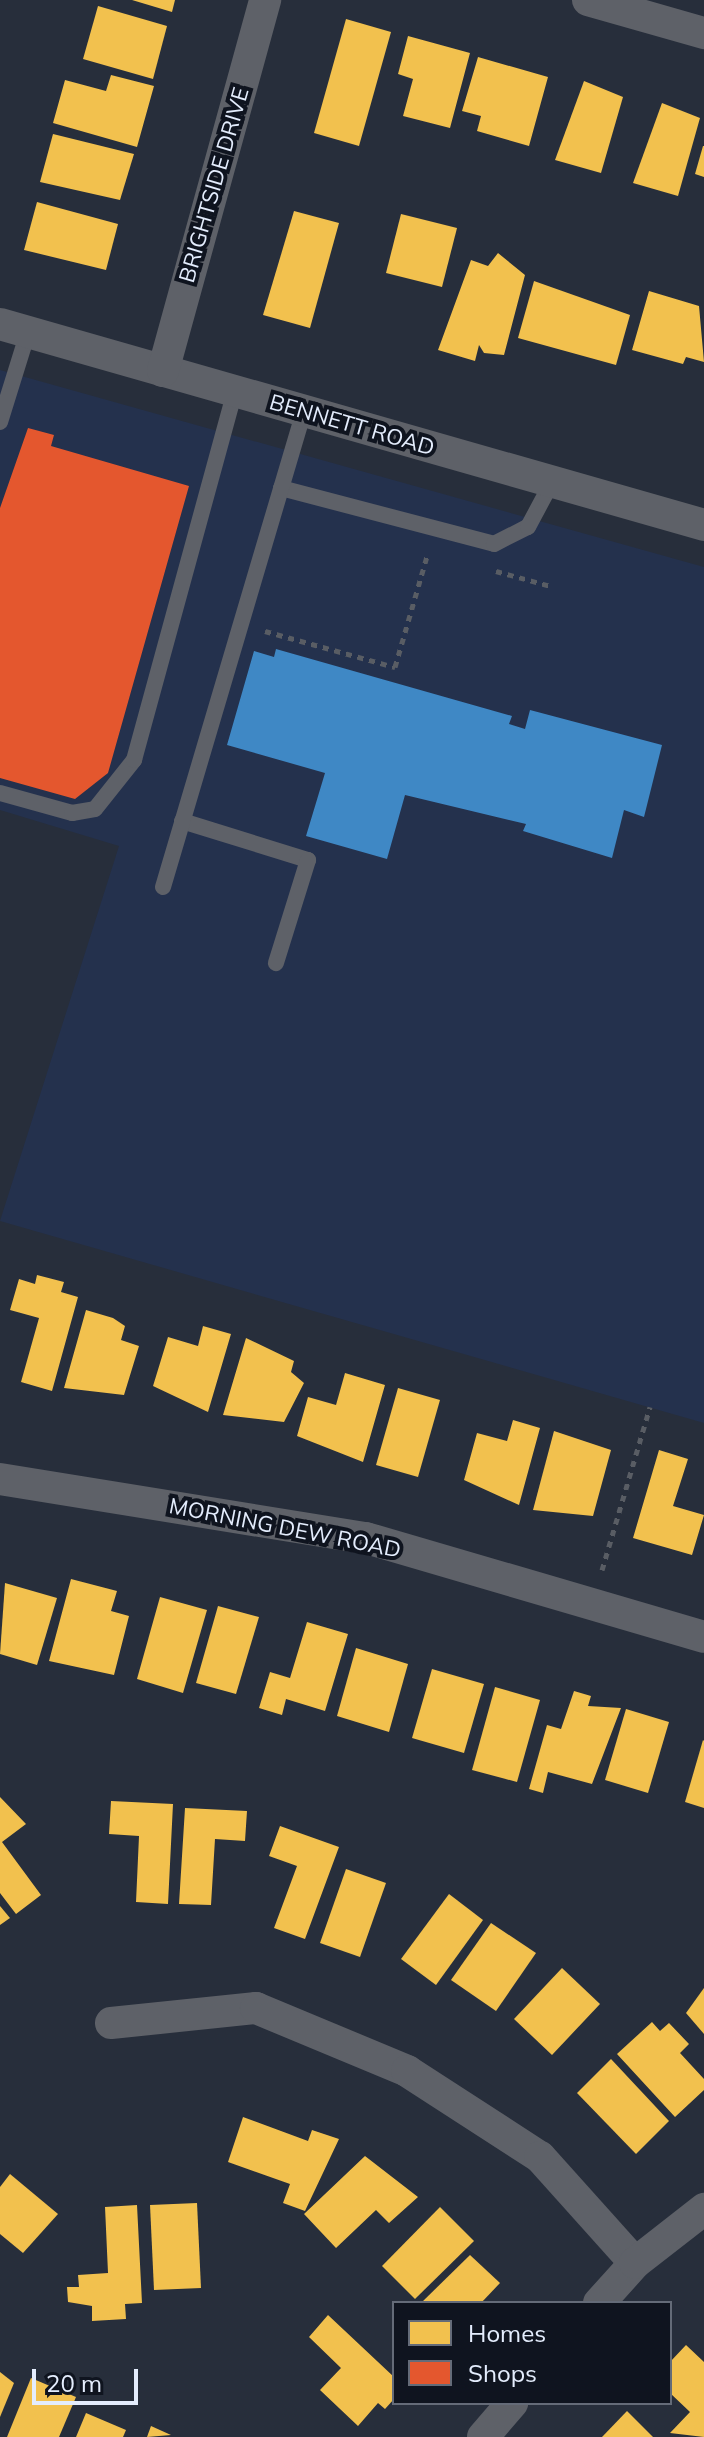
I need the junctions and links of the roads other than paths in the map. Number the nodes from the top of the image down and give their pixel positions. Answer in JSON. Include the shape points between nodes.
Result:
{"nodes":[{"id":1,"x":265,"y":0,"type":"edge"},
{"id":2,"x":588,"y":0,"type":"edge"},
{"id":3,"x":704,"y":33,"type":"edge"},
{"id":4,"x":14,"y":328,"type":"edge"},
{"id":5,"x":163,"y":371,"type":"junction"},
{"id":6,"x":235,"y":391,"type":"junction"},
{"id":7,"x":304,"y":411,"type":"junction"},
{"id":8,"x":0,"y":422,"type":"edge"},
{"id":9,"x":552,"y":482,"type":"junction"},
{"id":10,"x":281,"y":488,"type":"junction"},
{"id":11,"x":704,"y":525,"type":"edge"},
{"id":12,"x":0,"y":793,"type":"edge"},
{"id":13,"x":182,"y":821,"type":"junction"},
{"id":14,"x":163,"y":887,"type":"dead end"},
{"id":15,"x":276,"y":963,"type":"dead end"},
{"id":16,"x":0,"y":1479,"type":"edge"},
{"id":17,"x":704,"y":1637,"type":"edge"},
{"id":18,"x":111,"y":2023,"type":"dead end"},
{"id":19,"x":704,"y":2209,"type":"edge"},
{"id":20,"x":635,"y":2263,"type":"junction"},
{"id":21,"x":601,"y":2301,"type":"edge"},
{"id":22,"x":510,"y":2405,"type":"edge"},
{"id":23,"x":483,"y":2437,"type":"edge"}],
"edges":[{"from":1,"to":5,"type":"street","name":"BRIGHTSIDE DRIVE"},
{"from":2,"to":3,"type":"street"},
{"from":4,"to":5,"type":"street","name":"BENNETT ROAD"},
{"from":4,"to":8,"type":"lane"},
{"from":5,"to":6,"type":"street","name":"BENNETT ROAD"},
{"from":6,"to":7,"type":"street","name":"BENNETT ROAD"},
{"from":6,"to":12,"type":"lane","via":[[134,760],[95,809],[72,813]]},
{"from":7,"to":9,"type":"street","name":"BENNETT ROAD"},
{"from":7,"to":10,"type":"lane"},
{"from":9,"to":10,"type":"lane","via":[[528,527],[494,544]]},
{"from":9,"to":11,"type":"street","name":"BENNETT ROAD"},
{"from":10,"to":13,"type":"lane"},
{"from":13,"to":14,"type":"lane"},
{"from":13,"to":15,"type":"lane","via":[[308,860]]},
{"from":16,"to":17,"type":"street","name":"MORNING DEW ROAD","via":[[366,1538]]},
{"from":18,"to":20,"type":"street","via":[[256,2008],[407,2071],[540,2157]]},
{"from":19,"to":20,"type":"street"},
{"from":20,"to":21,"type":"street"},
{"from":22,"to":23,"type":"street"}]}
